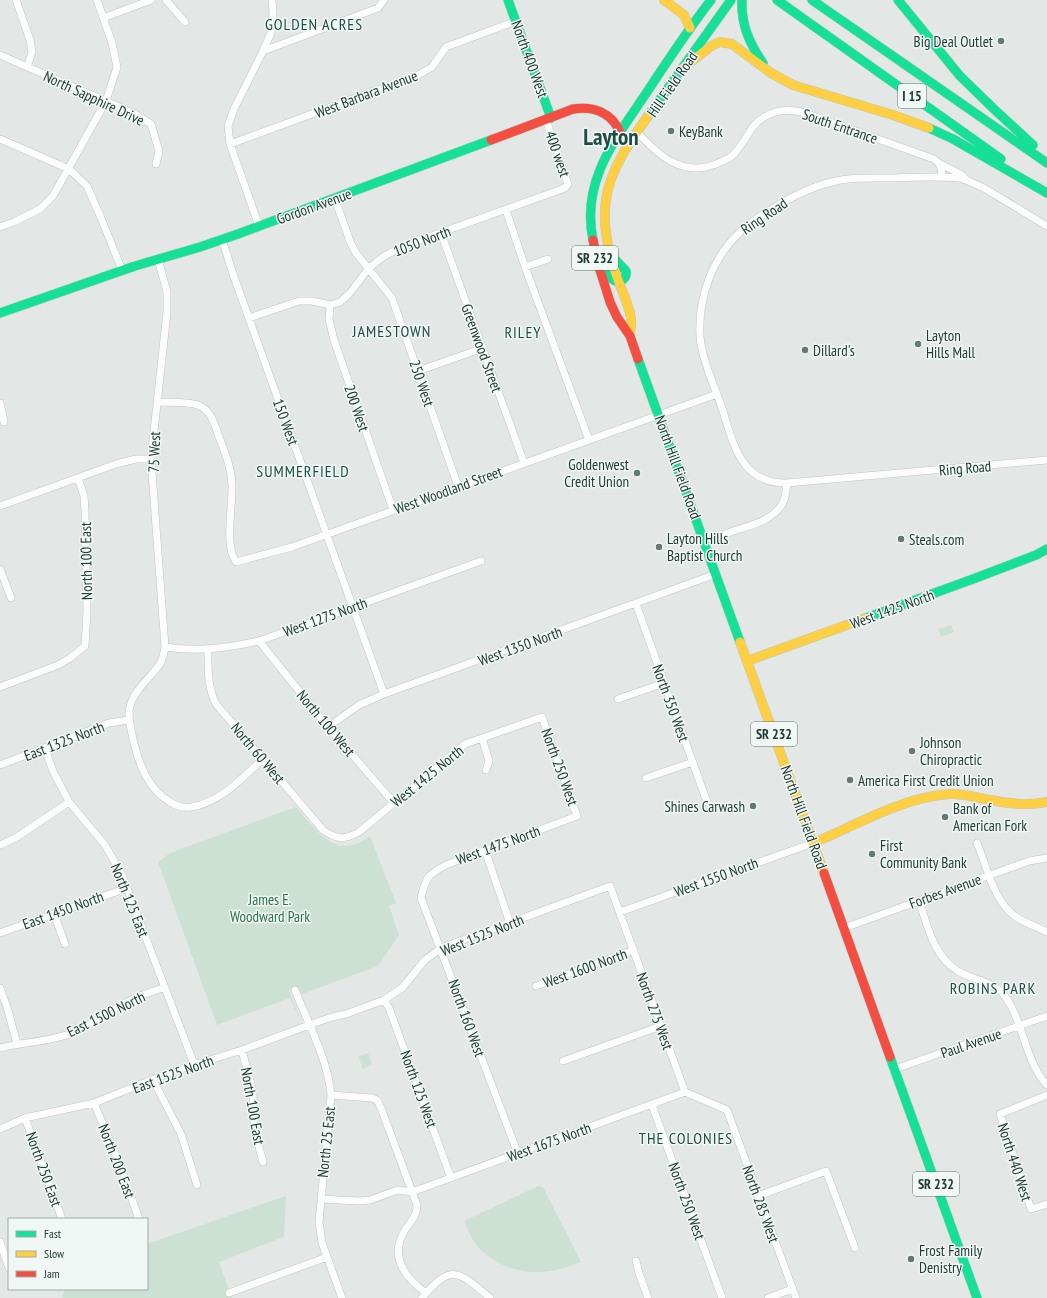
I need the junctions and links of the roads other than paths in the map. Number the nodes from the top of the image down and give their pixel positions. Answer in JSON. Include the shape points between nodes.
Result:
{"nodes":[{"id":1,"x":16,"y":0,"type":"edge"},
{"id":2,"x":97,"y":0,"type":"edge"},
{"id":3,"x":151,"y":0,"type":"edge"},
{"id":4,"x":166,"y":0,"type":"edge"},
{"id":5,"x":272,"y":0,"type":"edge"},
{"id":6,"x":384,"y":0,"type":"edge"},
{"id":7,"x":508,"y":0,"type":"edge"},
{"id":8,"x":664,"y":0,"type":"edge"},
{"id":9,"x":711,"y":0,"type":"edge"},
{"id":10,"x":731,"y":0,"type":"edge"},
{"id":11,"x":742,"y":0,"type":"edge"},
{"id":12,"x":777,"y":0,"type":"edge"},
{"id":13,"x":812,"y":0,"type":"edge"},
{"id":14,"x":898,"y":0,"type":"edge"},
{"id":15,"x":103,"y":18,"type":"junction"},
{"id":16,"x":516,"y":21,"type":"junction"},
{"id":17,"x":185,"y":22,"type":"dead end"},
{"id":18,"x":690,"y":28,"type":"junction"},
{"id":19,"x":263,"y":51,"type":"junction"},
{"id":20,"x":0,"y":54,"type":"edge"},
{"id":21,"x":664,"y":65,"type":"junction"},
{"id":22,"x":27,"y":67,"type":"junction"},
{"id":23,"x":682,"y":69,"type":"junction"},
{"id":24,"x":771,"y":73,"type":"junction"},
{"id":25,"x":106,"y":101,"type":"junction"},
{"id":26,"x":548,"y":119,"type":"junction"},
{"id":27,"x":620,"y":131,"type":"junction"},
{"id":28,"x":637,"y":132,"type":"junction"},
{"id":29,"x":0,"y":139,"type":"edge"},
{"id":30,"x":230,"y":144,"type":"junction"},
{"id":31,"x":1047,"y":158,"type":"edge"},
{"id":32,"x":939,"y":163,"type":"junction"},
{"id":33,"x":1047,"y":163,"type":"edge"},
{"id":34,"x":156,"y":164,"type":"dead end"},
{"id":35,"x":68,"y":169,"type":"junction"},
{"id":36,"x":942,"y":177,"type":"junction"},
{"id":37,"x":966,"y":180,"type":"junction"},
{"id":38,"x":565,"y":188,"type":"joint"},
{"id":39,"x":593,"y":192,"type":"junction"},
{"id":40,"x":1047,"y":192,"type":"edge"},
{"id":41,"x":606,"y":198,"type":"junction"},
{"id":42,"x":335,"y":199,"type":"junction"},
{"id":43,"x":506,"y":210,"type":"junction"},
{"id":44,"x":259,"y":226,"type":"junction"},
{"id":45,"x":1047,"y":226,"type":"edge"},
{"id":46,"x":0,"y":227,"type":"edge"},
{"id":47,"x":441,"y":232,"type":"junction"},
{"id":48,"x":222,"y":239,"type":"junction"},
{"id":49,"x":158,"y":259,"type":"junction"},
{"id":50,"x":548,"y":259,"type":"dead end"},
{"id":51,"x":525,"y":267,"type":"junction"},
{"id":52,"x":369,"y":268,"type":"junction"},
{"id":53,"x":122,"y":270,"type":"junction"},
{"id":54,"x":619,"y":282,"type":"junction"},
{"id":55,"x":330,"y":305,"type":"junction"},
{"id":56,"x":0,"y":313,"type":"edge"},
{"id":57,"x":249,"y":318,"type":"junction"},
{"id":58,"x":630,"y":336,"type":"junction"},
{"id":59,"x":482,"y":348,"type":"junction"},
{"id":60,"x":418,"y":371,"type":"junction"},
{"id":61,"x":717,"y":394,"type":"junction"},
{"id":62,"x":157,"y":402,"type":"junction"},
{"id":63,"x":0,"y":403,"type":"edge"},
{"id":64,"x":658,"y":414,"type":"junction"},
{"id":65,"x":4,"y":422,"type":"dead end"},
{"id":66,"x":589,"y":440,"type":"junction"},
{"id":67,"x":151,"y":459,"type":"junction"},
{"id":68,"x":1047,"y":460,"type":"edge"},
{"id":69,"x":524,"y":463,"type":"junction"},
{"id":70,"x":78,"y":478,"type":"junction"},
{"id":71,"x":786,"y":483,"type":"junction"},
{"id":72,"x":458,"y":486,"type":"junction"},
{"id":73,"x":0,"y":506,"type":"edge"},
{"id":74,"x":393,"y":510,"type":"junction"},
{"id":75,"x":326,"y":534,"type":"junction"},
{"id":76,"x":706,"y":543,"type":"junction"},
{"id":77,"x":1047,"y":549,"type":"edge"},
{"id":78,"x":1047,"y":553,"type":"edge"},
{"id":79,"x":1036,"y":555,"type":"junction"},
{"id":80,"x":481,"y":561,"type":"dead end"},
{"id":81,"x":0,"y":569,"type":"edge"},
{"id":82,"x":716,"y":574,"type":"junction"},
{"id":83,"x":11,"y":598,"type":"dead end"},
{"id":84,"x":636,"y":604,"type":"junction"},
{"id":85,"x":352,"y":607,"type":"junction"},
{"id":86,"x":259,"y":641,"type":"junction"},
{"id":87,"x":166,"y":646,"type":"junction"},
{"id":88,"x":208,"y":649,"type":"junction"},
{"id":89,"x":747,"y":661,"type":"junction"},
{"id":90,"x":664,"y":683,"type":"junction"},
{"id":91,"x":0,"y":687,"type":"edge"},
{"id":92,"x":384,"y":694,"type":"junction"},
{"id":93,"x":618,"y":699,"type":"dead end"},
{"id":94,"x":542,"y":717,"type":"joint"},
{"id":95,"x":129,"y":720,"type":"junction"},
{"id":96,"x":328,"y":727,"type":"junction"},
{"id":97,"x":482,"y":738,"type":"junction"},
{"id":98,"x":45,"y":749,"type":"junction"},
{"id":99,"x":263,"y":759,"type":"junction"},
{"id":100,"x":693,"y":762,"type":"junction"},
{"id":101,"x":0,"y":765,"type":"edge"},
{"id":102,"x":486,"y":770,"type":"dead end"},
{"id":103,"x":646,"y":778,"type":"dead end"},
{"id":104,"x":69,"y":802,"type":"junction"},
{"id":105,"x":707,"y":802,"type":"dead end"},
{"id":106,"x":1047,"y":802,"type":"edge"},
{"id":107,"x":394,"y":803,"type":"junction"},
{"id":108,"x":577,"y":816,"type":"joint"},
{"id":109,"x":340,"y":838,"type":"joint"},
{"id":110,"x":813,"y":843,"type":"junction"},
{"id":111,"x":977,"y":843,"type":"dead end"},
{"id":112,"x":0,"y":845,"type":"edge"},
{"id":113,"x":485,"y":850,"type":"junction"},
{"id":114,"x":1047,"y":858,"type":"edge"},
{"id":115,"x":989,"y":876,"type":"junction"},
{"id":116,"x":425,"y":882,"type":"joint"},
{"id":117,"x":610,"y":886,"type":"joint"},
{"id":118,"x":127,"y":888,"type":"junction"},
{"id":119,"x":919,"y":901,"type":"junction"},
{"id":120,"x":620,"y":912,"type":"junction"},
{"id":121,"x":54,"y":914,"type":"junction"},
{"id":122,"x":510,"y":923,"type":"junction"},
{"id":123,"x":844,"y":928,"type":"junction"},
{"id":124,"x":1047,"y":932,"type":"edge"},
{"id":125,"x":0,"y":933,"type":"edge"},
{"id":126,"x":65,"y":944,"type":"dead end"},
{"id":127,"x":441,"y":948,"type":"junction"},
{"id":128,"x":634,"y":950,"type":"junction"},
{"id":129,"x":536,"y":986,"type":"dead end"},
{"id":130,"x":165,"y":987,"type":"junction"},
{"id":131,"x":0,"y":988,"type":"edge"},
{"id":132,"x":295,"y":990,"type":"dead end"},
{"id":133,"x":384,"y":1000,"type":"junction"},
{"id":134,"x":346,"y":1014,"type":"joint"},
{"id":135,"x":1047,"y":1016,"type":"edge"},
{"id":136,"x":309,"y":1025,"type":"junction"},
{"id":137,"x":661,"y":1026,"type":"junction"},
{"id":138,"x":1019,"y":1026,"type":"junction"},
{"id":139,"x":17,"y":1044,"type":"junction"},
{"id":140,"x":0,"y":1048,"type":"edge"},
{"id":141,"x":242,"y":1050,"type":"junction"},
{"id":142,"x":563,"y":1061,"type":"dead end"},
{"id":143,"x":194,"y":1064,"type":"junction"},
{"id":144,"x":895,"y":1069,"type":"junction"},
{"id":145,"x":152,"y":1080,"type":"junction"},
{"id":146,"x":1047,"y":1085,"type":"edge"},
{"id":147,"x":685,"y":1092,"type":"junction"},
{"id":148,"x":331,"y":1095,"type":"junction"},
{"id":149,"x":1047,"y":1095,"type":"edge"},
{"id":150,"x":94,"y":1103,"type":"junction"},
{"id":151,"x":652,"y":1105,"type":"junction"},
{"id":152,"x":25,"y":1118,"type":"junction"},
{"id":153,"x":0,"y":1130,"type":"edge"},
{"id":154,"x":518,"y":1154,"type":"junction"},
{"id":155,"x":263,"y":1162,"type":"dead end"},
{"id":156,"x":451,"y":1178,"type":"junction"},
{"id":157,"x":197,"y":1185,"type":"dead end"},
{"id":158,"x":412,"y":1192,"type":"junction"},
{"id":159,"x":758,"y":1196,"type":"junction"},
{"id":160,"x":321,"y":1199,"type":"junction"},
{"id":161,"x":1047,"y":1204,"type":"edge"},
{"id":162,"x":62,"y":1218,"type":"edge"},
{"id":163,"x":139,"y":1218,"type":"edge"},
{"id":164,"x":0,"y":1242,"type":"edge"},
{"id":165,"x":855,"y":1248,"type":"dead end"},
{"id":166,"x":2,"y":1251,"type":"edge"},
{"id":167,"x":328,"y":1257,"type":"junction"},
{"id":168,"x":636,"y":1261,"type":"dead end"},
{"id":169,"x":8,"y":1266,"type":"edge"},
{"id":170,"x":792,"y":1289,"type":"junction"},
{"id":171,"x":229,"y":1293,"type":"dead end"},
{"id":172,"x":424,"y":1295,"type":"edge"},
{"id":173,"x":342,"y":1298,"type":"edge"},
{"id":174,"x":490,"y":1298,"type":"edge"},
{"id":175,"x":648,"y":1298,"type":"edge"},
{"id":176,"x":722,"y":1298,"type":"edge"},
{"id":177,"x":768,"y":1298,"type":"edge"},
{"id":178,"x":796,"y":1298,"type":"edge"},
{"id":179,"x":977,"y":1298,"type":"edge"}],
"edges":[{"from":1,"to":22,"type":"street","via":[[32,52]]},
{"from":2,"to":15,"type":"street"},
{"from":3,"to":15,"type":"street"},
{"from":4,"to":17,"type":"street"},
{"from":5,"to":19,"type":"street","via":[[274,13],[271,33]]},
{"from":6,"to":19,"type":"street","via":[[378,8]]},
{"from":7,"to":16,"type":"main road","name":"North 400 West"},
{"from":8,"to":18,"type":"main road","via":[[682,14]]},
{"from":9,"to":18,"type":"main road","name":"Hill Field Road","number":"SR 232"},
{"from":10,"to":23,"type":"main road","name":"Hill Field Road","number":"SR 232"},
{"from":11,"to":24,"type":"main road","via":[[746,32],[752,47]]},
{"from":12,"to":40,"type":"main road","number":"I 15"},
{"from":13,"to":33,"type":"main road","number":"I 15"},
{"from":14,"to":31,"type":"main road","via":[[959,75]]},
{"from":15,"to":25,"type":"street","via":[[118,67]]},
{"from":16,"to":26,"type":"main road","name":"North 400 West"},
{"from":16,"to":30,"type":"street","name":"West Barbara Avenue","via":[[446,47],[432,67],[418,75]]},
{"from":18,"to":21,"type":"main road","name":"Hill Field Road","number":"SR 232"},
{"from":19,"to":30,"type":"street","via":[[234,109],[228,126]]},
{"from":20,"to":22,"type":"street","name":"North Sapphire Drive"},
{"from":21,"to":27,"type":"main road","name":"Hill Field Road","number":"SR 232"},
{"from":21,"to":28,"type":"main road","via":[[654,90],[636,117]]},
{"from":22,"to":25,"type":"street","name":"North Sapphire Drive"},
{"from":23,"to":24,"type":"main road","via":[[720,42],[732,44]]},
{"from":23,"to":28,"type":"main road","name":"Hill Field Road","number":"SR 232"},
{"from":24,"to":40,"type":"main road","via":[[793,85],[924,126],[953,139]]},
{"from":25,"to":34,"type":"street","name":"North Sapphire Drive","via":[[151,124],[159,151]]},
{"from":25,"to":35,"type":"street"},
{"from":26,"to":27,"type":"main road","name":"Gordon Avenue","via":[[575,109],[590,108],[613,119]]},
{"from":26,"to":38,"type":"street","name":"400 west","via":[[568,184]]},
{"from":26,"to":42,"type":"main road","name":"Gordon Avenue"},
{"from":27,"to":39,"type":"main road","name":"Hill Field Road","number":"SR 232","via":[[602,163]]},
{"from":27,"to":41,"type":"main road","via":[[622,142],[610,162],[603,182]]},
{"from":28,"to":32,"type":"street","name":"South Entrance","via":[[673,163],[684,167],[701,168],[731,157],[763,118],[779,111],[794,110]]},
{"from":28,"to":41,"type":"main road","name":"Hill Field Road","number":"SR 232","via":[[615,168]]},
{"from":29,"to":35,"type":"street"},
{"from":30,"to":44,"type":"street"},
{"from":32,"to":36,"type":"street"},
{"from":32,"to":37,"type":"street","name":"South Entrance","via":[[962,175]]},
{"from":35,"to":46,"type":"street","via":[[53,196],[40,209]]},
{"from":35,"to":53,"type":"street","via":[[86,186]]},
{"from":36,"to":37,"type":"street","name":"Ring Road"},
{"from":36,"to":61,"type":"street","name":"Ring Road","via":[[855,178],[821,184],[780,204],[739,232],[715,264],[705,288],[702,304],[701,343]]},
{"from":37,"to":45,"type":"street","name":"Ring Road"},
{"from":38,"to":43,"type":"street","name":"1050 North"},
{"from":39,"to":54,"type":"main road","via":[[601,255],[610,278]]},
{"from":39,"to":58,"type":"main road","name":"Hill Field Road","number":"SR 232","via":[[590,220],[594,252],[619,320]]},
{"from":41,"to":54,"type":"main road","name":"Hill Field Road","number":"SR 232","via":[[604,225],[608,250]]},
{"from":42,"to":44,"type":"main road","name":"Gordon Avenue"},
{"from":42,"to":52,"type":"street","name":"250 West","via":[[351,244]]},
{"from":43,"to":47,"type":"street","name":"1050 North"},
{"from":43,"to":51,"type":"street"},
{"from":44,"to":48,"type":"main road","name":"Gordon Avenue"},
{"from":47,"to":52,"type":"street","name":"1050 North","via":[[401,247],[383,256]]},
{"from":47,"to":59,"type":"street","name":"Greenwood Street"},
{"from":48,"to":49,"type":"main road","name":"Gordon Avenue"},
{"from":48,"to":57,"type":"street","name":"150 West"},
{"from":49,"to":53,"type":"main road","name":"Gordon Avenue"},
{"from":49,"to":62,"type":"street","name":"75 West","via":[[166,292],[167,312]]},
{"from":50,"to":51,"type":"street"},
{"from":51,"to":66,"type":"street"},
{"from":52,"to":55,"type":"street","name":"1050 North","via":[[350,293],[340,302]]},
{"from":52,"to":60,"type":"street","name":"250 West","via":[[392,298]]},
{"from":53,"to":56,"type":"main road","name":"Gordon Avenue"},
{"from":54,"to":58,"type":"main road","name":"Hill Field Road","number":"SR 232","via":[[631,316]]},
{"from":55,"to":57,"type":"street","via":[[299,301]]},
{"from":55,"to":74,"type":"street","name":"200 West","via":[[329,319],[334,340]]},
{"from":57,"to":75,"type":"street","name":"150 West"},
{"from":58,"to":64,"type":"main road","name":"North Hill Field Road","number":"SR 232"},
{"from":59,"to":60,"type":"street"},
{"from":59,"to":69,"type":"street","name":"Greenwood Street"},
{"from":60,"to":72,"type":"street","name":"250 West"},
{"from":61,"to":64,"type":"street","name":"West Woodland Street"},
{"from":61,"to":71,"type":"street","name":"Ring Road","via":[[738,455],[744,464],[761,479]]},
{"from":62,"to":67,"type":"street","name":"75 West"},
{"from":62,"to":75,"type":"street","name":"West Woodland Street","via":[[193,404],[206,411],[212,419],[230,467],[231,556],[236,562],[292,547]]},
{"from":63,"to":65,"type":"street"},
{"from":64,"to":66,"type":"street","name":"West Woodland Street"},
{"from":64,"to":76,"type":"main road","name":"North Hill Field Road","number":"SR 232"},
{"from":66,"to":69,"type":"street","name":"West Woodland Street"},
{"from":67,"to":70,"type":"street","via":[[136,459]]},
{"from":67,"to":87,"type":"street","name":"75 West"},
{"from":68,"to":71,"type":"street","name":"Ring Road"},
{"from":69,"to":72,"type":"street","name":"West Woodland Street"},
{"from":70,"to":73,"type":"street"},
{"from":70,"to":91,"type":"street","name":"North 100 East","via":[[84,496],[85,511],[85,646],[58,665]]},
{"from":71,"to":76,"type":"street","via":[[783,502],[772,514],[755,524]]},
{"from":72,"to":74,"type":"street","name":"West Woodland Street"},
{"from":74,"to":75,"type":"street","name":"West Woodland Street"},
{"from":75,"to":85,"type":"street","name":"150 West"},
{"from":76,"to":82,"type":"main road","name":"North Hill Field Road","number":"SR 232"},
{"from":77,"to":79,"type":"main road","name":"West 1425 North"},
{"from":78,"to":79,"type":"main road","name":"West 1425 North"},
{"from":79,"to":89,"type":"main road","name":"West 1425 North"},
{"from":80,"to":85,"type":"street","name":"West 1275 North"},
{"from":81,"to":83,"type":"street"},
{"from":82,"to":84,"type":"street","name":"West 1350 North"},
{"from":82,"to":89,"type":"main road","name":"North Hill Field Road","number":"SR 232"},
{"from":84,"to":90,"type":"street","name":"North 350 West"},
{"from":84,"to":92,"type":"street","name":"West 1350 North"},
{"from":85,"to":86,"type":"street","name":"West 1275 North"},
{"from":85,"to":92,"type":"street","name":"150 West"},
{"from":86,"to":88,"type":"street","name":"West 1275 North","via":[[228,648]]},
{"from":86,"to":96,"type":"street","name":"North 100 West"},
{"from":87,"to":88,"type":"street","name":"West 1275 North","via":[[186,650]]},
{"from":87,"to":95,"type":"street","via":[[160,663],[130,705]]},
{"from":88,"to":99,"type":"street","name":"North 60 West","via":[[209,685],[216,704]]},
{"from":89,"to":110,"type":"main road","name":"North Hill Field Road","number":"SR 232"},
{"from":90,"to":93,"type":"street"},
{"from":90,"to":100,"type":"street","name":"North 350 West"},
{"from":92,"to":96,"type":"street","name":"West 1350 North","via":[[359,705]]},
{"from":94,"to":97,"type":"street","name":"West 1425 North"},
{"from":94,"to":108,"type":"street","name":"North 250 West"},
{"from":95,"to":98,"type":"street","name":"East 1325 North","via":[[109,723]]},
{"from":95,"to":99,"type":"street","via":[[137,756],[144,773],[162,797],[177,806],[203,804],[217,797],[233,787]]},
{"from":96,"to":107,"type":"street","name":"North 100 West"},
{"from":97,"to":102,"type":"street","via":[[490,761]]},
{"from":97,"to":107,"type":"street","name":"West 1425 North","via":[[465,744]]},
{"from":98,"to":101,"type":"street","name":"East 1325 North"},
{"from":98,"to":104,"type":"street","name":"North 125 East"},
{"from":99,"to":109,"type":"street","name":"North 60 West","via":[[323,830],[332,837]]},
{"from":100,"to":103,"type":"street"},
{"from":100,"to":105,"type":"street","name":"North 350 West"},
{"from":104,"to":112,"type":"street","via":[[18,837]]},
{"from":104,"to":118,"type":"street","name":"North 125 East","via":[[105,845]]},
{"from":106,"to":110,"type":"main road","via":[[1017,805],[967,795],[937,795],[876,815]]},
{"from":107,"to":109,"type":"street","name":"West 1425 North","via":[[359,832],[351,837]]},
{"from":108,"to":113,"type":"street","name":"West 1475 North"},
{"from":110,"to":120,"type":"street","name":"West 1550 North"},
{"from":110,"to":123,"type":"main road","name":"North Hill Field Road","number":"SR 232"},
{"from":111,"to":115,"type":"street"},
{"from":113,"to":116,"type":"street","name":"West 1475 North","via":[[431,872]]},
{"from":113,"to":122,"type":"street"},
{"from":114,"to":115,"type":"street","name":"Forbes Avenue"},
{"from":115,"to":119,"type":"street","name":"Forbes Avenue"},
{"from":115,"to":124,"type":"street","via":[[1005,908],[1017,918]]},
{"from":116,"to":127,"type":"street","name":"North 160 West","via":[[422,898]]},
{"from":117,"to":120,"type":"street","name":"North 275 West"},
{"from":117,"to":122,"type":"street","name":"West 1525 North"},
{"from":118,"to":121,"type":"street","name":"East 1450 North"},
{"from":118,"to":130,"type":"street","name":"North 125 East"},
{"from":119,"to":123,"type":"street","name":"Forbes Avenue"},
{"from":119,"to":138,"type":"street","via":[[942,958],[958,971],[1003,993]]},
{"from":120,"to":128,"type":"street","name":"North 275 West"},
{"from":121,"to":125,"type":"street","name":"East 1450 North"},
{"from":121,"to":126,"type":"street"},
{"from":122,"to":127,"type":"street","name":"West 1525 North"},
{"from":123,"to":144,"type":"main road","name":"North Hill Field Road","number":"SR 232"},
{"from":127,"to":133,"type":"street","name":"West 1525 North","via":[[425,960],[402,988]]},
{"from":127,"to":154,"type":"street","name":"North 160 West"},
{"from":128,"to":129,"type":"street","name":"West 1600 North"},
{"from":128,"to":137,"type":"street","name":"North 275 West"},
{"from":130,"to":139,"type":"street","name":"East 1500 North","via":[[127,1002],[71,1033]]},
{"from":130,"to":143,"type":"street","name":"North 125 East"},
{"from":131,"to":139,"type":"street"},
{"from":132,"to":136,"type":"street","name":"North 25 East"},
{"from":133,"to":134,"type":"street","name":"West 1525 North"},
{"from":133,"to":156,"type":"street","name":"North 125 West"},
{"from":134,"to":136,"type":"street","name":"East 1525 North"},
{"from":135,"to":138,"type":"street","name":"Paul Avenue"},
{"from":136,"to":141,"type":"street","name":"East 1525 North"},
{"from":136,"to":148,"type":"street","name":"North 25 East","via":[[327,1069]]},
{"from":137,"to":142,"type":"street"},
{"from":137,"to":147,"type":"street","name":"North 275 West"},
{"from":138,"to":144,"type":"street","name":"Paul Avenue"},
{"from":138,"to":146,"type":"street","via":[[1036,1069]]},
{"from":139,"to":140,"type":"street","name":"East 1500 North"},
{"from":141,"to":143,"type":"street","name":"East 1525 North"},
{"from":141,"to":155,"type":"street","name":"North 100 East","via":[[253,1092],[254,1128]]},
{"from":143,"to":145,"type":"street","name":"East 1525 North"},
{"from":144,"to":179,"type":"main road","name":"North Hill Field Road","number":"SR 232"},
{"from":145,"to":150,"type":"street","name":"East 1525 North"},
{"from":145,"to":157,"type":"street","via":[[181,1134]]},
{"from":147,"to":151,"type":"street","name":"West 1675 North"},
{"from":147,"to":159,"type":"street","name":"North 285 West","via":[[727,1110]]},
{"from":148,"to":158,"type":"street","via":[[377,1100]]},
{"from":148,"to":160,"type":"street","name":"North 25 East"},
{"from":149,"to":161,"type":"street","name":"North 440 West","via":[[1000,1114],[1031,1209]]},
{"from":150,"to":152,"type":"street","name":"East 1525 North"},
{"from":150,"to":163,"type":"street","name":"North 200 East"},
{"from":151,"to":154,"type":"street","name":"West 1675 North"},
{"from":151,"to":176,"type":"street","name":"North 250 West"},
{"from":152,"to":153,"type":"street","name":"East 1525 North"},
{"from":152,"to":162,"type":"street","name":"North 250 East"},
{"from":154,"to":156,"type":"street","name":"West 1675 North"},
{"from":156,"to":158,"type":"street","name":"West 1675 North"},
{"from":158,"to":160,"type":"street","name":"West 1675 North","via":[[398,1190],[370,1200],[358,1201]]},
{"from":158,"to":172,"type":"street","via":[[417,1212],[399,1243],[399,1253],[403,1270]]},
{"from":159,"to":165,"type":"street","via":[[826,1171]]},
{"from":159,"to":170,"type":"street","name":"North 285 West"},
{"from":160,"to":167,"type":"street","name":"North 25 East","via":[[319,1222],[322,1243]]},
{"from":164,"to":166,"type":"street"},
{"from":166,"to":169,"type":"street"},
{"from":167,"to":171,"type":"street"},
{"from":167,"to":173,"type":"street","name":"North 25 East"},
{"from":168,"to":175,"type":"street"},
{"from":170,"to":177,"type":"street"},
{"from":170,"to":178,"type":"street","name":"North 285 West"},
{"from":172,"to":174,"type":"street","via":[[442,1277],[459,1275],[468,1278]]}]}
